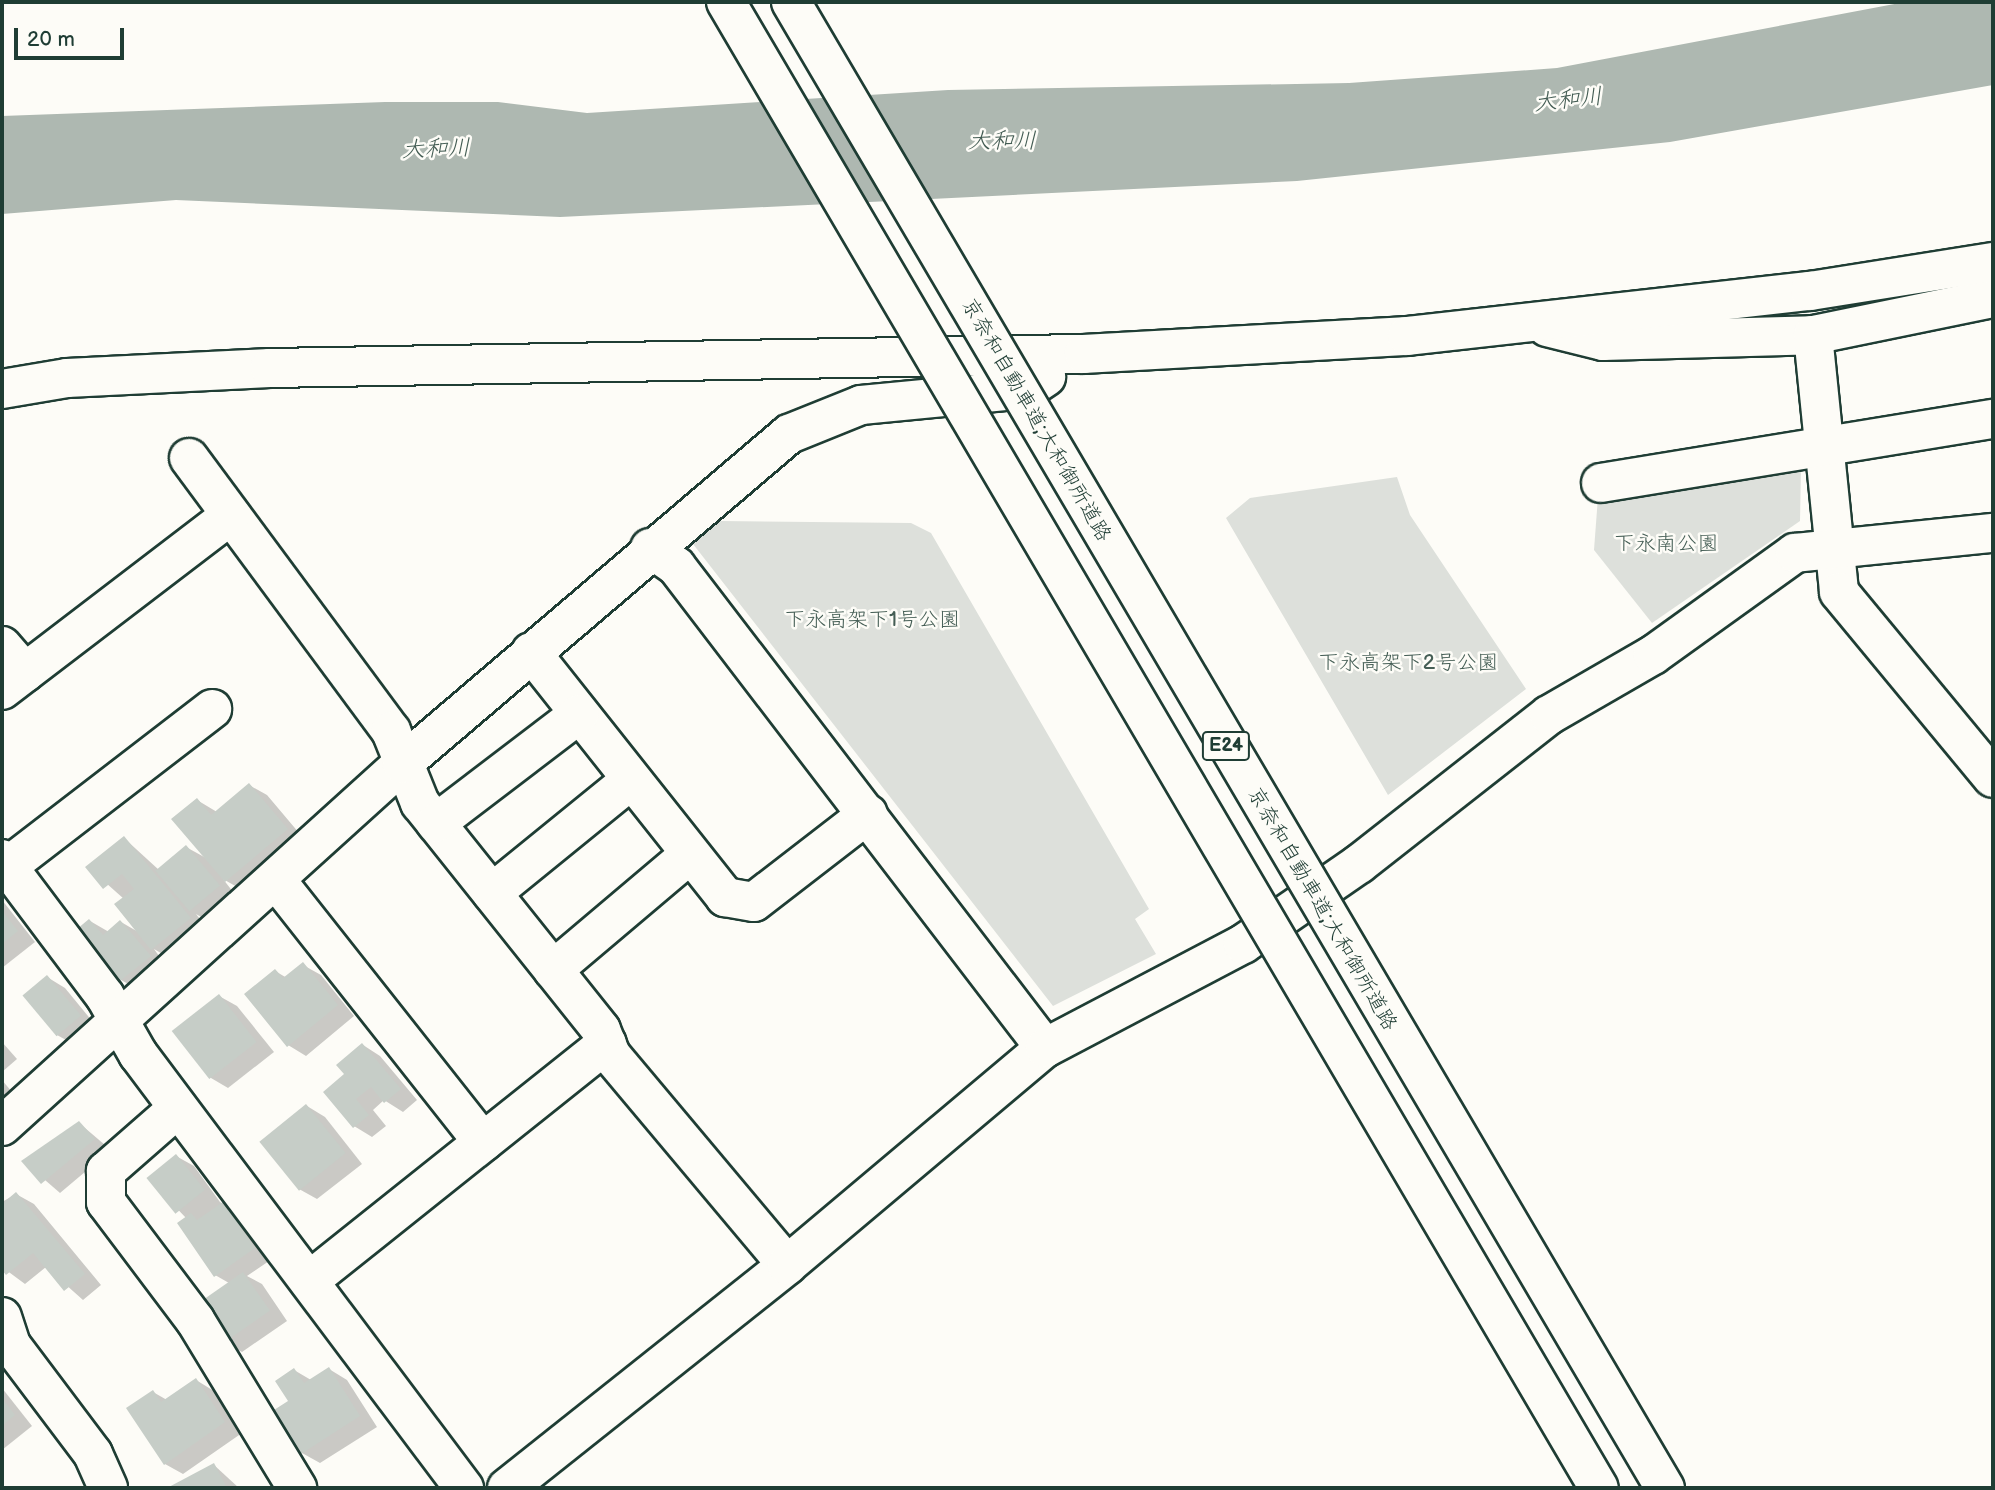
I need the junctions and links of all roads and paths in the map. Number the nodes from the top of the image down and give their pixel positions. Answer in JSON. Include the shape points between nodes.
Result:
{"nodes":[{"id":1,"x":726,"y":2,"type":"edge"},
{"id":2,"x":792,"y":2,"type":"edge"},
{"id":3,"x":1993,"y":262,"type":"edge"},
{"id":4,"x":1993,"y":298,"type":"edge"},
{"id":5,"x":1533,"y":321,"type":"junction"},
{"id":6,"x":1813,"y":335,"type":"junction"},
{"id":7,"x":1084,"y":354,"type":"junction"},
{"id":8,"x":2,"y":389,"type":"edge"},
{"id":9,"x":1993,"y":419,"type":"edge"},
{"id":10,"x":1823,"y":446,"type":"junction"},
{"id":11,"x":189,"y":458,"type":"dead end"},
{"id":12,"x":1601,"y":483,"type":"dead end"},
{"id":13,"x":231,"y":515,"type":"junction"},
{"id":14,"x":1993,"y":533,"type":"edge"},
{"id":15,"x":1833,"y":547,"type":"junction"},
{"id":16,"x":650,"y":548,"type":"junction"},
{"id":17,"x":531,"y":652,"type":"junction"},
{"id":18,"x":9,"y":669,"type":"edge"},
{"id":19,"x":212,"y":709,"type":"dead end"},
{"id":20,"x":579,"y":714,"type":"junction"},
{"id":21,"x":402,"y":764,"type":"junction"},
{"id":22,"x":1993,"y":778,"type":"edge"},
{"id":23,"x":631,"y":780,"type":"junction"},
{"id":24,"x":868,"y":814,"type":"junction"},
{"id":25,"x":436,"y":823,"type":"junction"},
{"id":26,"x":689,"y":855,"type":"junction"},
{"id":27,"x":4,"y":863,"type":"edge"},
{"id":28,"x":276,"y":880,"type":"junction"},
{"id":29,"x":492,"y":893,"type":"junction"},
{"id":30,"x":553,"y":970,"type":"junction"},
{"id":31,"x":121,"y":1023,"type":"junction"},
{"id":32,"x":607,"y":1043,"type":"junction"},
{"id":33,"x":1045,"y":1048,"type":"junction"},
{"id":34,"x":178,"y":1108,"type":"junction"},
{"id":35,"x":2,"y":1126,"type":"edge"},
{"id":36,"x":483,"y":1142,"type":"junction"},
{"id":37,"x":787,"y":1265,"type":"junction"},
{"id":38,"x":309,"y":1281,"type":"junction"},
{"id":39,"x":2,"y":1317,"type":"edge"},
{"id":40,"x":108,"y":1488,"type":"edge"},
{"id":41,"x":297,"y":1488,"type":"edge"},
{"id":42,"x":464,"y":1488,"type":"edge"},
{"id":43,"x":507,"y":1488,"type":"edge"},
{"id":44,"x":1599,"y":1488,"type":"edge"},
{"id":45,"x":1665,"y":1488,"type":"edge"}],
"edges":[{"from":1,"to":44,"type":"main road","number":"E24","bridge":true},
{"from":2,"to":45,"type":"main road","name":"京奈和自動車道;大和御所道路","number":"E24","bridge":true},
{"from":3,"to":5,"type":"main road","via":[[1810,291]]},
{"from":4,"to":6,"type":"main road"},
{"from":5,"to":6,"type":"main road","via":[[1604,341]]},
{"from":5,"to":7,"type":"main road","via":[[1407,336]]},
{"from":6,"to":10,"type":"main road"},
{"from":7,"to":8,"type":"main road","via":[[270,368],[67,378]]},
{"from":7,"to":16,"type":"main road","via":[[1028,389],[861,405],[789,434]]},
{"from":9,"to":10,"type":"main road"},
{"from":10,"to":12,"type":"main road"},
{"from":10,"to":15,"type":"main road"},
{"from":11,"to":13,"type":"main road"},
{"from":13,"to":18,"type":"main road"},
{"from":13,"to":21,"type":"main road","via":[[391,731]]},
{"from":14,"to":15,"type":"main road"},
{"from":15,"to":22,"type":"main road","via":[[1839,592]]},
{"from":15,"to":33,"type":"main road","via":[[1795,553],[1653,655],[1549,715],[1359,864],[1244,944]]},
{"from":16,"to":17,"type":"main road"},
{"from":16,"to":24,"type":"main road","via":[[676,566]]},
{"from":17,"to":20,"type":"main road"},
{"from":17,"to":21,"type":"main road"},
{"from":19,"to":27,"type":"main road"},
{"from":20,"to":23,"type":"main road"},
{"from":20,"to":25,"type":"main road"},
{"from":21,"to":25,"type":"main road"},
{"from":21,"to":28,"type":"main road"},
{"from":23,"to":26,"type":"main road"},
{"from":23,"to":29,"type":"main road"},
{"from":24,"to":26,"type":"main road","via":[[754,902],[725,897]]},
{"from":24,"to":33,"type":"main road"},
{"from":25,"to":29,"type":"main road"},
{"from":26,"to":30,"type":"main road"},
{"from":27,"to":31,"type":"main road"},
{"from":28,"to":31,"type":"main road"},
{"from":28,"to":36,"type":"main road"},
{"from":29,"to":30,"type":"main road"},
{"from":30,"to":32,"type":"main road"},
{"from":31,"to":34,"type":"main road"},
{"from":31,"to":35,"type":"main road"},
{"from":32,"to":36,"type":"main road"},
{"from":32,"to":37,"type":"main road"},
{"from":33,"to":37,"type":"main road"},
{"from":34,"to":38,"type":"main road"},
{"from":34,"to":41,"type":"main road","via":[[106,1171],[106,1202],[195,1320]]},
{"from":36,"to":38,"type":"main road"},
{"from":37,"to":43,"type":"main road"},
{"from":38,"to":42,"type":"main road"},
{"from":39,"to":40,"type":"main road","via":[[10,1345],[93,1454]]}]}
